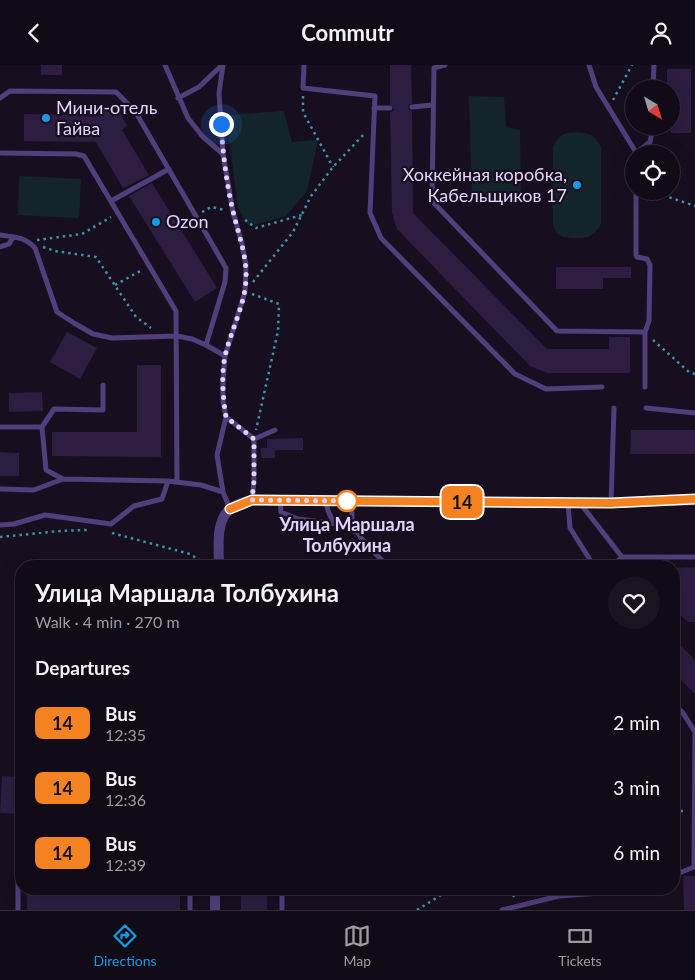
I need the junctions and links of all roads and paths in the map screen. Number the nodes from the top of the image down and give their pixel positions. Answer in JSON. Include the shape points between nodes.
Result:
{"nodes":[{"id":1,"x":165,"y":65,"type":"edge"},
{"id":2,"x":223,"y":65,"type":"edge"},
{"id":3,"x":304,"y":65,"type":"edge"},
{"id":4,"x":445,"y":65,"type":"edge"},
{"id":5,"x":589,"y":65,"type":"edge"},
{"id":6,"x":632,"y":65,"type":"edge"},
{"id":7,"x":654,"y":65,"type":"edge"},
{"id":8,"x":433,"y":66,"type":"edge"},
{"id":9,"x":653,"y":80,"type":"edge"},
{"id":10,"x":303,"y":88,"type":"junction"},
{"id":11,"x":0,"y":97,"type":"edge"},
{"id":12,"x":178,"y":98,"type":"junction"},
{"id":13,"x":433,"y":105,"type":"junction"},
{"id":14,"x":412,"y":107,"type":"dead end"},
{"id":15,"x":608,"y":107,"type":"junction"},
{"id":16,"x":374,"y":108,"type":"junction"},
{"id":17,"x":390,"y":108,"type":"dead end"},
{"id":18,"x":373,"y":124,"type":"junction"},
{"id":19,"x":632,"y":145,"type":"edge"},
{"id":20,"x":0,"y":153,"type":"edge"},
{"id":21,"x":223,"y":154,"type":"junction"},
{"id":22,"x":333,"y":167,"type":"junction"},
{"id":23,"x":169,"y":169,"type":"junction"},
{"id":24,"x":636,"y":200,"type":"edge"},
{"id":25,"x":677,"y":200,"type":"edge"},
{"id":26,"x":111,"y":201,"type":"junction"},
{"id":27,"x":695,"y":206,"type":"edge"},
{"id":28,"x":233,"y":211,"type":"junction"},
{"id":29,"x":118,"y":213,"type":"junction"},
{"id":30,"x":196,"y":215,"type":"junction"},
{"id":31,"x":302,"y":215,"type":"junction"},
{"id":32,"x":0,"y":235,"type":"edge"},
{"id":33,"x":13,"y":237,"type":"junction"},
{"id":34,"x":28,"y":241,"type":"junction"},
{"id":35,"x":0,"y":247,"type":"edge"},
{"id":36,"x":150,"y":266,"type":"junction"},
{"id":37,"x":115,"y":285,"type":"junction"},
{"id":38,"x":245,"y":292,"type":"junction"},
{"id":39,"x":645,"y":332,"type":"junction"},
{"id":40,"x":177,"y":336,"type":"junction"},
{"id":41,"x":162,"y":337,"type":"junction"},
{"id":42,"x":206,"y":345,"type":"junction"},
{"id":43,"x":225,"y":357,"type":"junction"},
{"id":44,"x":695,"y":374,"type":"edge"},
{"id":45,"x":103,"y":385,"type":"dead end"},
{"id":46,"x":602,"y":387,"type":"dead end"},
{"id":47,"x":645,"y":387,"type":"dead end"},
{"id":48,"x":614,"y":407,"type":"dead end"},
{"id":49,"x":646,"y":408,"type":"dead end"},
{"id":50,"x":695,"y":413,"type":"edge"},
{"id":51,"x":226,"y":417,"type":"junction"},
{"id":52,"x":0,"y":427,"type":"edge"},
{"id":53,"x":42,"y":427,"type":"junction"},
{"id":54,"x":275,"y":430,"type":"dead end"},
{"id":55,"x":254,"y":439,"type":"junction"},
{"id":56,"x":63,"y":479,"type":"junction"},
{"id":57,"x":168,"y":481,"type":"junction"},
{"id":58,"x":177,"y":481,"type":"junction"},
{"id":59,"x":0,"y":489,"type":"edge"},
{"id":60,"x":223,"y":492,"type":"junction"},
{"id":61,"x":695,"y":499,"type":"edge"},
{"id":62,"x":252,"y":500,"type":"junction"},
{"id":63,"x":280,"y":500,"type":"junction"},
{"id":64,"x":326,"y":501,"type":"junction"},
{"id":65,"x":352,"y":501,"type":"junction"},
{"id":66,"x":568,"y":503,"type":"junction"},
{"id":67,"x":580,"y":503,"type":"junction"},
{"id":68,"x":611,"y":503,"type":"junction"},
{"id":69,"x":230,"y":509,"type":"junction"},
{"id":70,"x":336,"y":524,"type":"junction"},
{"id":71,"x":0,"y":525,"type":"edge"},
{"id":72,"x":93,"y":530,"type":"dead end"},
{"id":73,"x":111,"y":533,"type":"dead end"},
{"id":74,"x":359,"y":533,"type":"junction"},
{"id":75,"x":0,"y":537,"type":"edge"},
{"id":76,"x":622,"y":557,"type":"junction"},
{"id":77,"x":695,"y":557,"type":"edge"},
{"id":78,"x":199,"y":560,"type":"edge"},
{"id":79,"x":220,"y":560,"type":"edge"},
{"id":80,"x":381,"y":560,"type":"edge"},
{"id":81,"x":590,"y":560,"type":"edge"},
{"id":82,"x":619,"y":560,"type":"edge"},
{"id":83,"x":680,"y":710,"type":"edge"},
{"id":84,"x":680,"y":811,"type":"edge"},
{"id":85,"x":694,"y":811,"type":"edge"},
{"id":86,"x":694,"y":867,"type":"edge"},
{"id":87,"x":680,"y":873,"type":"edge"},
{"id":88,"x":18,"y":895,"type":"edge"},
{"id":89,"x":190,"y":895,"type":"edge"},
{"id":90,"x":215,"y":895,"type":"edge"},
{"id":91,"x":282,"y":895,"type":"edge"},
{"id":92,"x":441,"y":895,"type":"edge"},
{"id":93,"x":573,"y":895,"type":"edge"},
{"id":94,"x":18,"y":910,"type":"edge"},
{"id":95,"x":190,"y":910,"type":"edge"},
{"id":96,"x":215,"y":910,"type":"edge"},
{"id":97,"x":282,"y":910,"type":"edge"},
{"id":98,"x":417,"y":910,"type":"edge"},
{"id":99,"x":502,"y":910,"type":"edge"}],
"edges":[{"from":1,"to":12,"type":"lane"},
{"from":2,"to":12,"type":"lane","via":[[199,87]]},
{"from":2,"to":21,"type":"lane","via":[[220,93]]},
{"from":3,"to":10,"type":"lane"},
{"from":4,"to":8,"type":"lane"},
{"from":5,"to":15,"type":"lane","via":[[596,87]]},
{"from":6,"to":15,"type":"path"},
{"from":7,"to":9,"type":"lane"},
{"from":8,"to":13,"type":"lane"},
{"from":10,"to":16,"type":"lane","via":[[375,96]]},
{"from":10,"to":22,"type":"path","via":[[303,112]]},
{"from":11,"to":23,"type":"lane","via":[[10,91],[116,91],[135,111]]},
{"from":12,"to":21,"type":"lane","via":[[203,137]]},
{"from":13,"to":14,"type":"lane"},
{"from":13,"to":39,"type":"lane","via":[[432,201],[557,331]]},
{"from":15,"to":19,"type":"lane"},
{"from":16,"to":17,"type":"lane"},
{"from":16,"to":18,"type":"lane"},
{"from":18,"to":22,"type":"path"},
{"from":18,"to":46,"type":"lane","via":[[370,213],[381,237],[515,374],[546,389]]},
{"from":20,"to":26,"type":"lane","via":[[81,154]]},
{"from":21,"to":28,"type":"lane"},
{"from":22,"to":31,"type":"path","via":[[311,196]]},
{"from":23,"to":26,"type":"lane"},
{"from":23,"to":30,"type":"lane"},
{"from":24,"to":39,"type":"lane","via":[[636,255],[647,259],[650,265],[649,321]]},
{"from":25,"to":27,"type":"path"},
{"from":26,"to":29,"type":"lane"},
{"from":28,"to":30,"type":"path","via":[[211,207]]},
{"from":28,"to":31,"type":"path","via":[[256,228]]},
{"from":28,"to":38,"type":"lane","via":[[246,265]]},
{"from":29,"to":34,"type":"path","via":[[82,234]]},
{"from":29,"to":36,"type":"lane"},
{"from":30,"to":42,"type":"lane","via":[[227,275]]},
{"from":31,"to":38,"type":"path","via":[[293,232]]},
{"from":32,"to":33,"type":"lane"},
{"from":33,"to":34,"type":"lane"},
{"from":33,"to":35,"type":"lane","via":[[10,244]]},
{"from":34,"to":37,"type":"path","via":[[54,251],[96,257]]},
{"from":34,"to":41,"type":"lane","via":[[35,248],[57,312],[93,334],[112,338]]},
{"from":36,"to":37,"type":"path"},
{"from":36,"to":40,"type":"lane","via":[[176,311]]},
{"from":37,"to":41,"type":"path","via":[[136,317]]},
{"from":38,"to":43,"type":"lane"},
{"from":38,"to":55,"type":"path","via":[[279,304],[278,331]]},
{"from":39,"to":44,"type":"path"},
{"from":39,"to":47,"type":"lane"},
{"from":40,"to":41,"type":"lane"},
{"from":40,"to":42,"type":"lane"},
{"from":40,"to":58,"type":"lane"},
{"from":42,"to":43,"type":"lane"},
{"from":43,"to":51,"type":"lane","via":[[223,401]]},
{"from":45,"to":53,"type":"lane","via":[[103,409],[54,409]]},
{"from":48,"to":68,"type":"lane"},
{"from":49,"to":50,"type":"lane"},
{"from":51,"to":55,"type":"lane"},
{"from":51,"to":60,"type":"lane","via":[[217,455]]},
{"from":52,"to":53,"type":"lane"},
{"from":53,"to":56,"type":"lane","via":[[46,470]]},
{"from":54,"to":55,"type":"lane"},
{"from":55,"to":62,"type":"lane"},
{"from":56,"to":57,"type":"lane"},
{"from":56,"to":59,"type":"lane","via":[[34,490]]},
{"from":57,"to":58,"type":"lane"},
{"from":57,"to":71,"type":"lane","via":[[162,499],[134,506],[111,524],[45,515]]},
{"from":58,"to":60,"type":"lane"},
{"from":60,"to":69,"type":"lane"},
{"from":61,"to":68,"type":"street"},
{"from":62,"to":63,"type":"street"},
{"from":62,"to":69,"type":"street"},
{"from":63,"to":64,"type":"street"},
{"from":63,"to":70,"type":"lane","via":[[281,512],[289,516]]},
{"from":64,"to":65,"type":"street"},
{"from":64,"to":70,"type":"lane","via":[[328,513]]},
{"from":65,"to":66,"type":"street"},
{"from":65,"to":74,"type":"lane","via":[[352,521]]},
{"from":66,"to":67,"type":"street"},
{"from":66,"to":81,"type":"lane","via":[[570,528]]},
{"from":67,"to":68,"type":"street"},
{"from":67,"to":76,"type":"lane"},
{"from":69,"to":79,"type":"street","via":[[219,533]]},
{"from":70,"to":74,"type":"lane"},
{"from":72,"to":75,"type":"path"},
{"from":73,"to":78,"type":"path","via":[[190,554]]},
{"from":74,"to":80,"type":"lane"},
{"from":76,"to":77,"type":"lane"},
{"from":76,"to":82,"type":"lane"},
{"from":83,"to":85,"type":"lane","via":[[695,732]]},
{"from":84,"to":85,"type":"path"},
{"from":85,"to":86,"type":"lane"},
{"from":86,"to":87,"type":"lane"},
{"from":88,"to":94,"type":"lane"},
{"from":89,"to":95,"type":"lane"},
{"from":90,"to":96,"type":"street"},
{"from":91,"to":97,"type":"lane"},
{"from":92,"to":98,"type":"path"},
{"from":93,"to":99,"type":"lane"}]}
